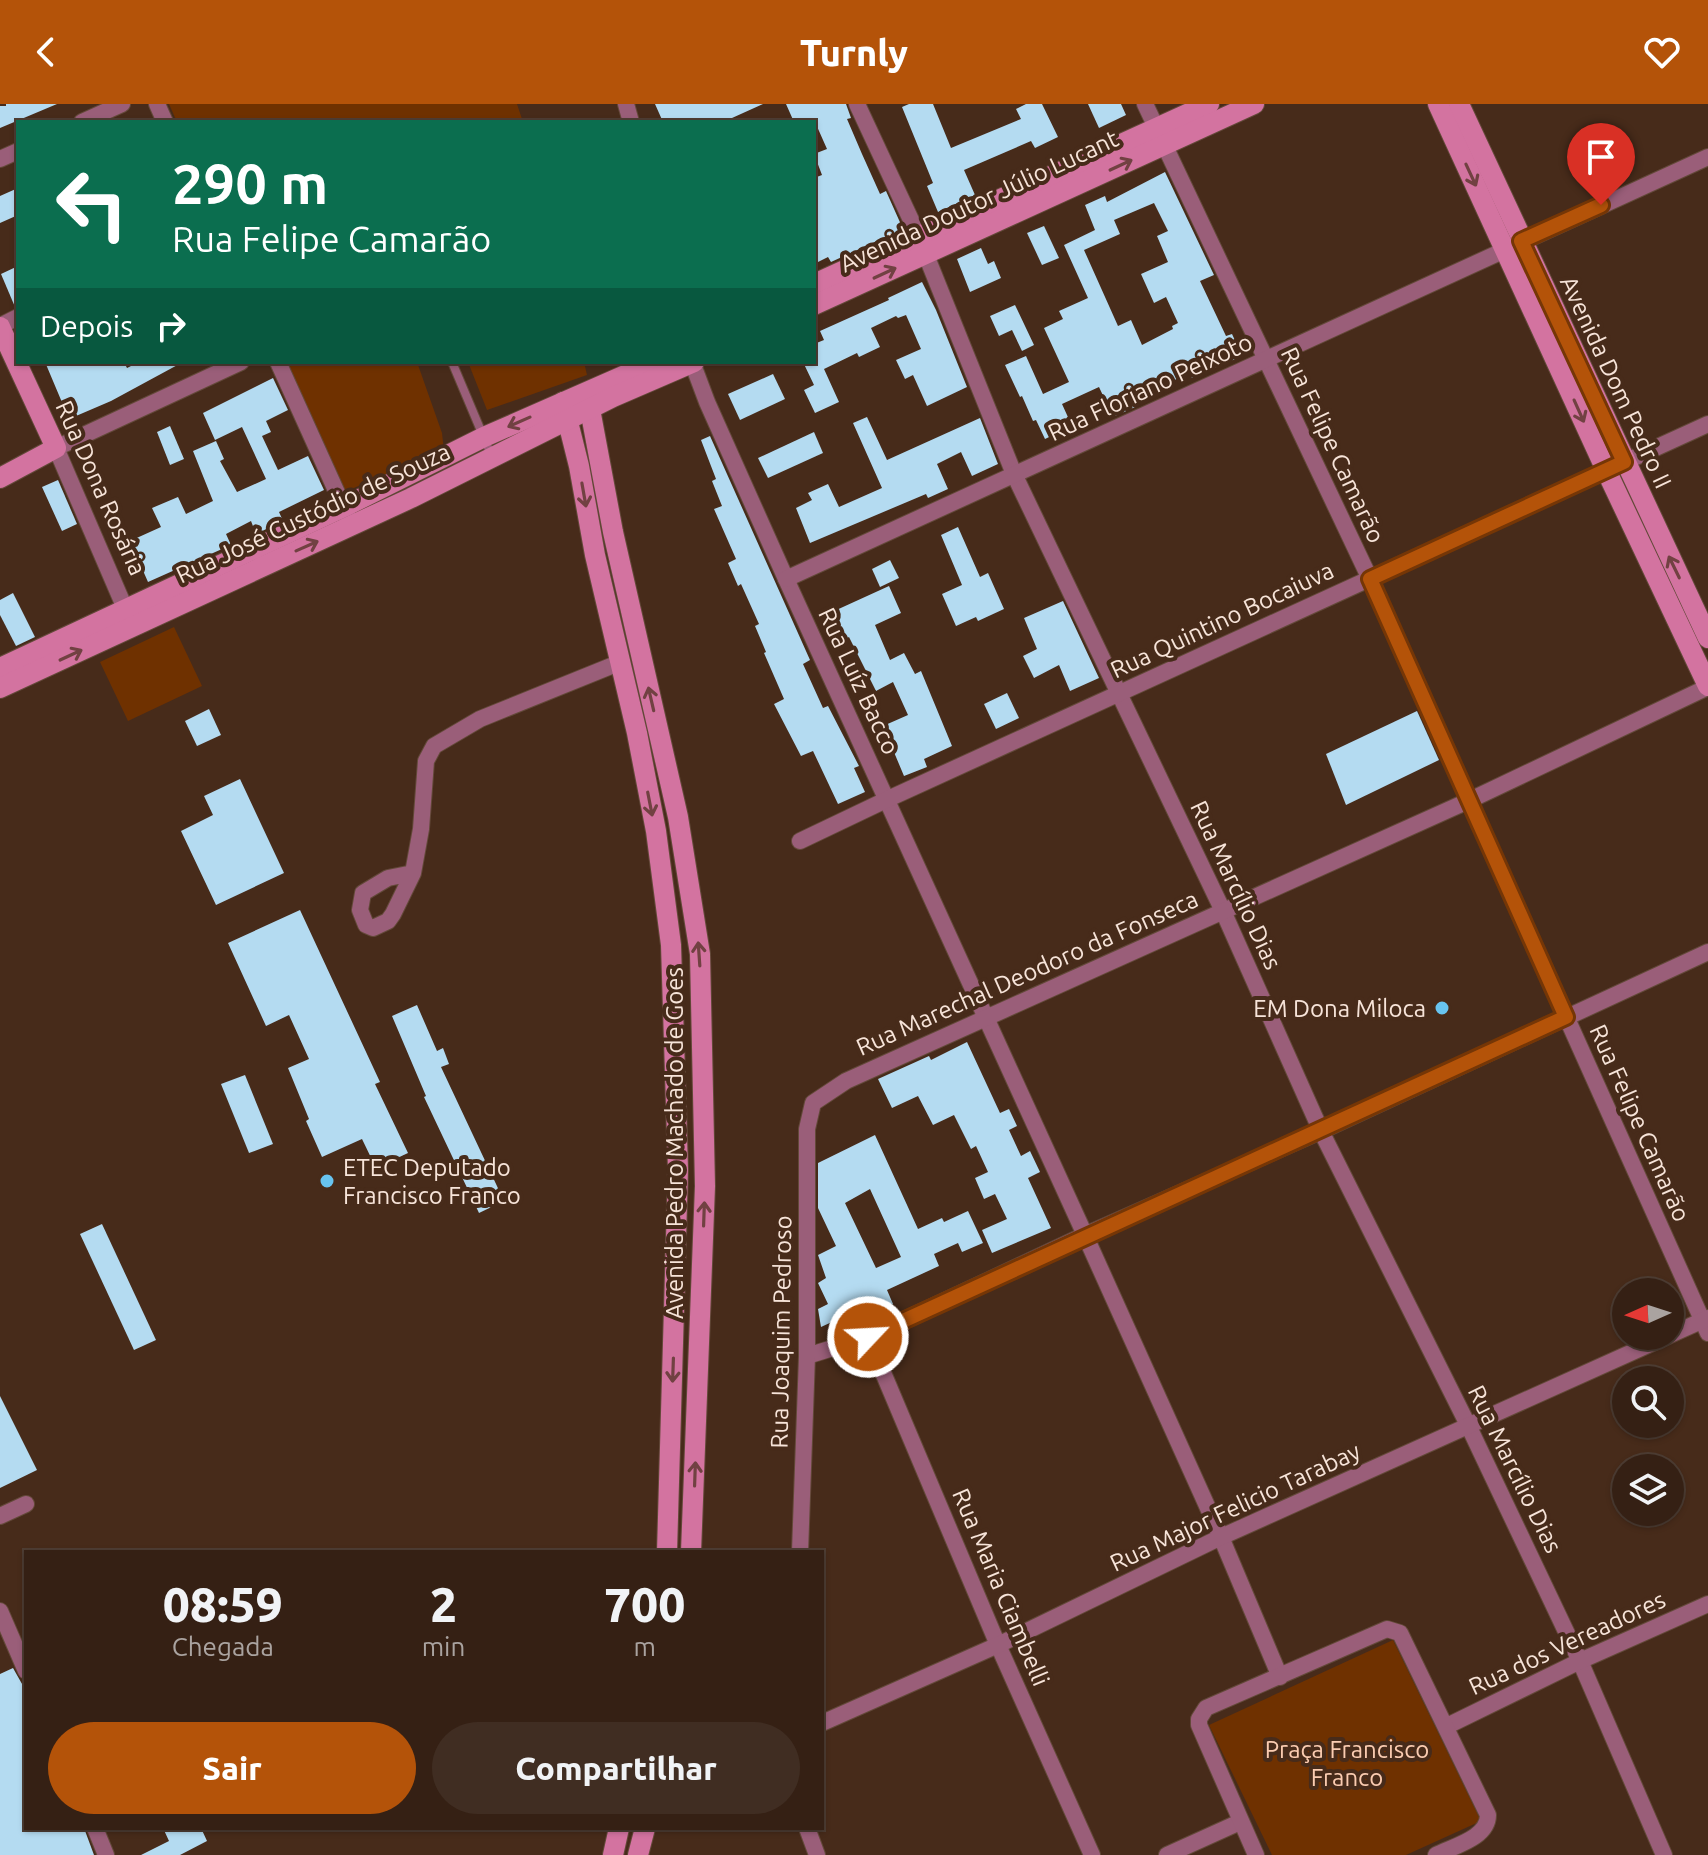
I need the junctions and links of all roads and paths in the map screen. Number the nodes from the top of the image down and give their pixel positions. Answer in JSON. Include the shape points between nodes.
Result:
{"nodes":[{"id":1,"x":122,"y":104,"type":"edge"},
{"id":2,"x":857,"y":104,"type":"edge"},
{"id":3,"x":1145,"y":104,"type":"edge"},
{"id":4,"x":1209,"y":104,"type":"edge"},
{"id":5,"x":1254,"y":104,"type":"edge"},
{"id":6,"x":1438,"y":104,"type":"edge"},
{"id":7,"x":1459,"y":104,"type":"edge"},
{"id":8,"x":86,"y":120,"type":"edge"},
{"id":9,"x":1161,"y":137,"type":"junction"},
{"id":10,"x":1708,"y":157,"type":"edge"},
{"id":11,"x":918,"y":235,"type":"junction"},
{"id":12,"x":1513,"y":245,"type":"junction"},
{"id":13,"x":926,"y":254,"type":"junction"},
{"id":14,"x":816,"y":283,"type":"edge"},
{"id":15,"x":816,"y":304,"type":"edge"},
{"id":16,"x":0,"y":326,"type":"edge"},
{"id":17,"x":1266,"y":360,"type":"junction"},
{"id":18,"x":16,"y":361,"type":"edge"},
{"id":19,"x":17,"y":364,"type":"edge"},
{"id":20,"x":237,"y":364,"type":"edge"},
{"id":21,"x":279,"y":364,"type":"edge"},
{"id":22,"x":453,"y":364,"type":"edge"},
{"id":23,"x":683,"y":364,"type":"edge"},
{"id":24,"x":694,"y":364,"type":"edge"},
{"id":25,"x":648,"y":371,"type":"edge"},
{"id":26,"x":589,"y":401,"type":"junction"},
{"id":27,"x":566,"y":410,"type":"junction"},
{"id":28,"x":1708,"y":424,"type":"edge"},
{"id":29,"x":484,"y":437,"type":"junction"},
{"id":30,"x":56,"y":448,"type":"junction"},
{"id":31,"x":493,"y":457,"type":"junction"},
{"id":32,"x":1615,"y":466,"type":"junction"},
{"id":33,"x":1014,"y":474,"type":"junction"},
{"id":34,"x":0,"y":478,"type":"edge"},
{"id":35,"x":348,"y":516,"type":"junction"},
{"id":36,"x":786,"y":579,"type":"junction"},
{"id":37,"x":1370,"y":579,"type":"junction"},
{"id":38,"x":129,"y":617,"type":"junction"},
{"id":39,"x":1708,"y":638,"type":"edge"},
{"id":40,"x":621,"y":662,"type":"junction"},
{"id":41,"x":0,"y":668,"type":"edge"},
{"id":42,"x":1708,"y":687,"type":"edge"},
{"id":43,"x":0,"y":688,"type":"edge"},
{"id":44,"x":1121,"y":693,"type":"junction"},
{"id":45,"x":888,"y":799,"type":"junction"},
{"id":46,"x":1468,"y":801,"type":"junction"},
{"id":47,"x":800,"y":841,"type":"dead end"},
{"id":48,"x":413,"y":873,"type":"dead end"},
{"id":49,"x":1223,"y":911,"type":"junction"},
{"id":50,"x":1708,"y":952,"type":"edge"},
{"id":51,"x":1566,"y":1017,"type":"junction"},
{"id":52,"x":985,"y":1018,"type":"junction"},
{"id":53,"x":809,"y":1112,"type":"joint"},
{"id":54,"x":1321,"y":1131,"type":"junction"},
{"id":55,"x":1085,"y":1235,"type":"junction"},
{"id":56,"x":1706,"y":1324,"type":"edge"},
{"id":57,"x":1684,"y":1331,"type":"edge"},
{"id":58,"x":868,"y":1337,"type":"junction"},
{"id":59,"x":1638,"y":1350,"type":"edge"},
{"id":60,"x":807,"y":1356,"type":"junction"},
{"id":61,"x":1469,"y":1427,"type":"junction"},
{"id":62,"x":26,"y":1504,"type":"dead end"},
{"id":63,"x":0,"y":1516,"type":"edge"},
{"id":64,"x":1221,"y":1537,"type":"junction"},
{"id":65,"x":667,"y":1550,"type":"edge"},
{"id":66,"x":691,"y":1550,"type":"edge"},
{"id":67,"x":800,"y":1550,"type":"edge"},
{"id":68,"x":1708,"y":1604,"type":"edge"},
{"id":69,"x":0,"y":1611,"type":"edge"},
{"id":70,"x":998,"y":1645,"type":"junction"},
{"id":71,"x":1580,"y":1661,"type":"junction"},
{"id":72,"x":24,"y":1666,"type":"edge"},
{"id":73,"x":1280,"y":1677,"type":"junction"},
{"id":74,"x":824,"y":1722,"type":"edge"},
{"id":75,"x":1447,"y":1726,"type":"junction"},
{"id":76,"x":1240,"y":1822,"type":"junction"},
{"id":77,"x":96,"y":1830,"type":"edge"},
{"id":78,"x":619,"y":1830,"type":"edge"},
{"id":79,"x":644,"y":1830,"type":"edge"},
{"id":80,"x":808,"y":1830,"type":"edge"},
{"id":81,"x":106,"y":1855,"type":"edge"},
{"id":82,"x":613,"y":1855,"type":"edge"},
{"id":83,"x":638,"y":1855,"type":"edge"},
{"id":84,"x":817,"y":1855,"type":"edge"},
{"id":85,"x":1092,"y":1855,"type":"edge"},
{"id":86,"x":1167,"y":1855,"type":"edge"},
{"id":87,"x":1256,"y":1855,"type":"edge"},
{"id":88,"x":1436,"y":1855,"type":"edge"},
{"id":89,"x":1664,"y":1855,"type":"edge"}],
"edges":[{"from":1,"to":8,"type":"street"},
{"from":2,"to":11,"type":"street","name":"Rua Marcílio Dias"},
{"from":3,"to":9,"type":"street","name":"Rua Felipe Camarão"},
{"from":4,"to":9,"type":"street","name":"Avenida Doutor Júlio Lucant"},
{"from":5,"to":9,"type":"street","name":"Avenida Doutor Júlio Lucant"},
{"from":6,"to":12,"type":"street","name":"Avenida Dom Pedro II","one_way":true},
{"from":7,"to":12,"type":"street","name":"Avenida Dom Pedro II"},
{"from":9,"to":11,"type":"street","name":"Avenida Doutor Júlio Lucant"},
{"from":13,"to":9,"type":"street","name":"Avenida Doutor Júlio Lucant","one_way":true},
{"from":9,"to":17,"type":"street","name":"Rua Felipe Camarão"},
{"from":10,"to":12,"type":"street","name":"Rua Floriano Peixoto"},
{"from":11,"to":13,"type":"street","name":"Rua Marcílio Dias"},
{"from":11,"to":14,"type":"street","name":"Avenida Doutor Júlio Lucant"},
{"from":12,"to":17,"type":"street","name":"Rua Floriano Peixoto"},
{"from":12,"to":32,"type":"street","name":"Avenida Dom Pedro II"},
{"from":15,"to":13,"type":"street","name":"Avenida Doutor Júlio Lucant","one_way":true},
{"from":13,"to":33,"type":"street","name":"Rua Marcílio Dias"},
{"from":16,"to":18,"type":"street","name":"Rua Dona Rosária"},
{"from":17,"to":33,"type":"street","name":"Rua Floriano Peixoto"},
{"from":17,"to":37,"type":"street","name":"Rua Felipe Camarão"},
{"from":19,"to":30,"type":"street","name":"Rua Dona Rosária"},
{"from":20,"to":30,"type":"street"},
{"from":21,"to":35,"type":"street"},
{"from":22,"to":29,"type":"lane"},
{"from":23,"to":25,"type":"street"},
{"from":24,"to":36,"type":"street","name":"Rua Luíz Bacco"},
{"from":25,"to":26,"type":"street","name":"Rua José Custódio de Souza"},
{"from":26,"to":27,"type":"street","name":"Rua José Custódio de Souza"},
{"from":66,"to":26,"type":"street","name":"Avenida Pedro Machado de Goes","one_way":true,"via":[[705,1186],[700,954],[678,817],[616,547]]},
{"from":27,"to":29,"type":"street","name":"Rua José Custódio de Souza","one_way":true},
{"from":27,"to":31,"type":"street","name":"Rua José Custódio de Souza"},
{"from":27,"to":40,"type":"street","name":"Avenida Pedro Machado de Goes","one_way":true},
{"from":28,"to":32,"type":"street","name":"Rua Quintino Bocaiuva"},
{"from":29,"to":31,"type":"lane"},
{"from":29,"to":35,"type":"street","name":"Rua José Custódio de Souza"},
{"from":30,"to":34,"type":"street"},
{"from":30,"to":38,"type":"street","name":"Rua Dona Rosária"},
{"from":31,"to":35,"type":"street","name":"Rua José Custódio de Souza"},
{"from":32,"to":37,"type":"street","name":"Rua Quintino Bocaiuva"},
{"from":39,"to":32,"type":"street","name":"Avenida Dom Pedro II","one_way":true},
{"from":32,"to":42,"type":"street","name":"Avenida Dom Pedro II"},
{"from":33,"to":36,"type":"street","name":"Rua Floriano Peixoto"},
{"from":33,"to":44,"type":"street","name":"Rua Marcílio Dias"},
{"from":35,"to":38,"type":"street","name":"Rua José Custódio de Souza"},
{"from":36,"to":45,"type":"street","name":"Rua Luíz Bacco"},
{"from":37,"to":44,"type":"street","name":"Rua Quintino Bocaiuva"},
{"from":37,"to":46,"type":"street","name":"Rua Felipe Camarão"},
{"from":38,"to":41,"type":"street","name":"Rua José Custódio de Souza"},
{"from":43,"to":38,"type":"street","name":"Rua José Custódio de Souza","one_way":true},
{"from":40,"to":48,"type":"street","via":[[480,719],[434,746],[426,761]]},
{"from":40,"to":65,"type":"street","name":"Avenida Pedro Machado de Goes","one_way":true,"via":[[656,831],[674,985],[678,1184]]},
{"from":42,"to":46,"type":"street","name":"Rua Marechal Deodoro da Fonseca"},
{"from":44,"to":45,"type":"street","name":"Rua Quintino Bocaiuva"},
{"from":44,"to":49,"type":"street","name":"Rua Marcílio Dias"},
{"from":45,"to":47,"type":"street","name":"Rua Quintino Bocaiuva"},
{"from":45,"to":52,"type":"street","name":"Rua Luíz Bacco"},
{"from":46,"to":49,"type":"street","name":"Rua Marechal Deodoro da Fonseca"},
{"from":46,"to":51,"type":"street","name":"Rua Felipe Camarão"},
{"from":49,"to":52,"type":"street","name":"Rua Marechal Deodoro da Fonseca"},
{"from":49,"to":54,"type":"street","name":"Rua Marcílio Dias"},
{"from":50,"to":51,"type":"street"},
{"from":51,"to":54,"type":"street"},
{"from":51,"to":56,"type":"street","name":"Rua Felipe Camarão"},
{"from":52,"to":53,"type":"street","name":"Rua Marechal Deodoro da Fonseca","via":[[846,1081],[822,1095]]},
{"from":52,"to":55,"type":"street","name":"Rua Luíz Bacco"},
{"from":53,"to":60,"type":"street","name":"Rua Joaquim Pedroso"},
{"from":54,"to":55,"type":"street"},
{"from":54,"to":61,"type":"street","name":"Rua Marcílio Dias"},
{"from":55,"to":58,"type":"street"},
{"from":55,"to":64,"type":"street","name":"Rua Luíz Bacco"},
{"from":56,"to":57,"type":"street","name":"Rua Major Felicio Tarabay"},
{"from":58,"to":60,"type":"street"},
{"from":58,"to":70,"type":"street","name":"Rua Maria Ciambelli"},
{"from":59,"to":61,"type":"street","name":"Rua Major Felicio Tarabay"},
{"from":60,"to":67,"type":"street","name":"Rua Joaquim Pedroso"},
{"from":61,"to":64,"type":"street","name":"Rua Major Felicio Tarabay"},
{"from":61,"to":71,"type":"street","name":"Rua Marcílio Dias"},
{"from":62,"to":63,"type":"street"},
{"from":64,"to":70,"type":"street","name":"Rua Major Felicio Tarabay"},
{"from":64,"to":73,"type":"street","name":"Rua Luíz Bacco"},
{"from":68,"to":71,"type":"street","name":"Rua dos Vereadores"},
{"from":69,"to":72,"type":"street"},
{"from":70,"to":74,"type":"street","name":"Rua Major Felicio Tarabay"},
{"from":70,"to":85,"type":"street","name":"Rua Maria Ciambelli"},
{"from":71,"to":75,"type":"street","name":"Rua dos Vereadores"},
{"from":71,"to":89,"type":"street","name":"Rua Marcílio Dias"},
{"from":73,"to":75,"type":"street","via":[[1387,1629],[1396,1630]]},
{"from":73,"to":76,"type":"street","via":[[1206,1708],[1199,1719]]},
{"from":75,"to":88,"type":"street","via":[[1488,1823],[1481,1833]]},
{"from":76,"to":86,"type":"street"},
{"from":76,"to":87,"type":"street"},
{"from":77,"to":81,"type":"street"},
{"from":78,"to":82,"type":"street"},
{"from":79,"to":83,"type":"street"},
{"from":80,"to":84,"type":"street"}]}
